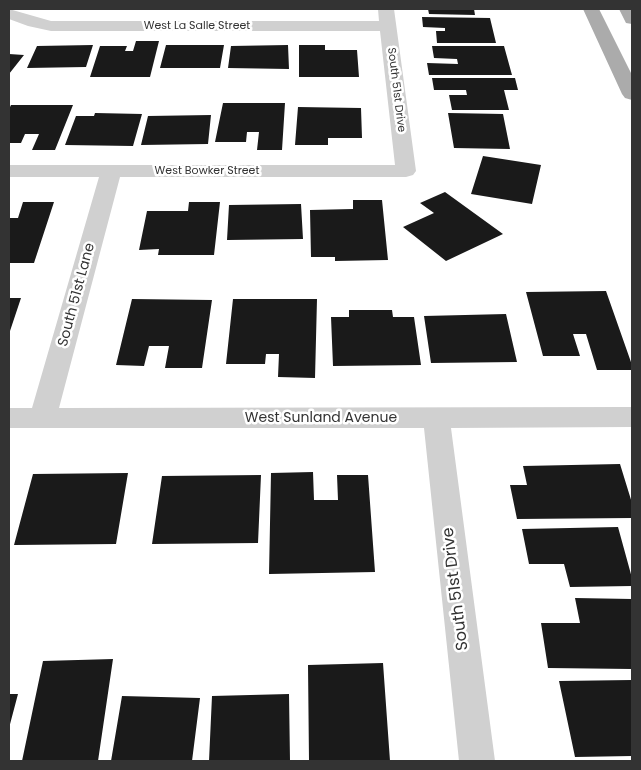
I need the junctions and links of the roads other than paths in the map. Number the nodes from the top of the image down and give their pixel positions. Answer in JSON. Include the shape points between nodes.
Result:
{"nodes":[{"id":1,"x":119,"y":9,"type":"edge"},
{"id":2,"x":591,"y":9,"type":"edge"},
{"id":3,"x":627,"y":9,"type":"edge"},
{"id":4,"x":9,"y":14,"type":"edge"},
{"id":5,"x":387,"y":17,"type":"edge"},
{"id":6,"x":632,"y":19,"type":"edge"},
{"id":7,"x":108,"y":26,"type":"junction"},
{"id":8,"x":632,"y":94,"type":"edge"},
{"id":9,"x":9,"y":171,"type":"edge"},
{"id":10,"x":406,"y":171,"type":"joint"},
{"id":11,"x":111,"y":172,"type":"junction"},
{"id":12,"x":436,"y":417,"type":"junction"},
{"id":13,"x":632,"y":417,"type":"edge"},
{"id":14,"x":9,"y":418,"type":"edge"},
{"id":15,"x":43,"y":418,"type":"junction"},
{"id":16,"x":477,"y":761,"type":"edge"}],
"edges":[{"from":1,"to":7,"type":"street"},
{"from":2,"to":8,"type":"main road"},
{"from":3,"to":6,"type":"main road"},
{"from":4,"to":7,"type":"street","name":"West La Salle Street","via":[[42,24]]},
{"from":5,"to":7,"type":"street","name":"West La Salle Street"},
{"from":5,"to":10,"type":"street","name":"South 51st Drive"},
{"from":9,"to":11,"type":"street","name":"West Bowker Street"},
{"from":10,"to":11,"type":"street","name":"West Bowker Street"},
{"from":11,"to":15,"type":"street","name":"South 51st Lane"},
{"from":12,"to":13,"type":"street","name":"West Sunland Avenue"},
{"from":12,"to":15,"type":"street","name":"West Sunland Avenue"},
{"from":12,"to":16,"type":"street","name":"South 51st Drive"},
{"from":14,"to":15,"type":"street","name":"West Sunland Avenue"}]}
